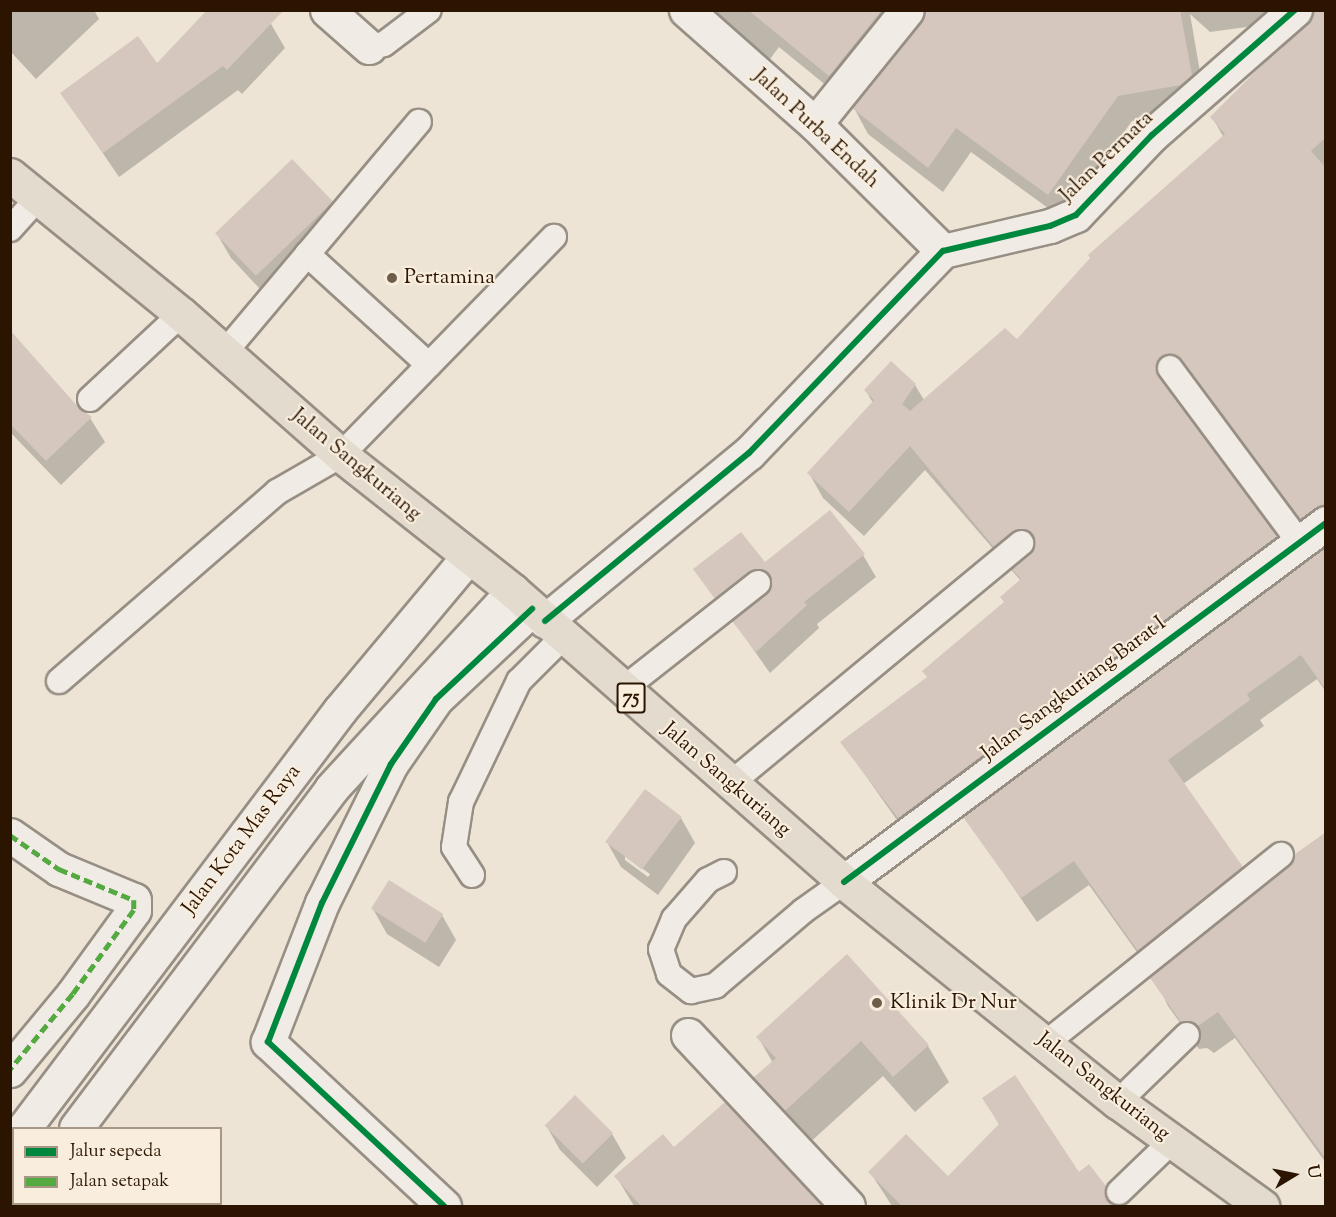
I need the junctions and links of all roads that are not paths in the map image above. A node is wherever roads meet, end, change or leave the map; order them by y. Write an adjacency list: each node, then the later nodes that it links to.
1 (327, 10): 6 (street)
2 (429, 10): 6 (lane)
3 (686, 10): 8 (street, Jalan Purba Endah)
4 (908, 10): 8 (street)
5 (1295, 10): 13 (street, Jalan Permata)
6 (369, 47)
7 (419, 122): 14 (lane)
8 (815, 124): 13 (street, Jalan Purba Endah)
9 (10, 175): 10 (main road, Jalan Sangkuriang / 75)
10 (38, 198): 11 (lane); 15 (main road, Jalan Sangkuriang / 75)
11 (10, 229)
12 (554, 237): 17 (lane)
13 (943, 251): 26 (street)
14 (307, 254): 16 (lane); 17 (lane)
15 (181, 314): 16 (main road, Jalan Sangkuriang / 75); 19 (lane)
16 (225, 352): 20 (main road, Jalan Sangkuriang / 75)
17 (429, 365): 20 (lane)
18 (1170, 368): 22 (lane)
19 (90, 399)
20 (341, 455): 24 (main road, Jalan Sangkuriang / 75); 27 (lane)
21 (1326, 523): 22 (street, Jalan Sangkuriang Barat I)
22 (1299, 542): 36 (street, Jalan Sangkuriang Barat I)
23 (1021, 543): 30 (lane)
24 (468, 557): 26 (main road, Jalan Sangkuriang / 75); 29 (street, Jalan Kota Mas Raya)
25 (758, 583): 28 (lane)
26 (538, 614): 28 (main road, Jalan Sangkuriang / 75); 31 (street, Jalan Kota Mas Raya); 35 (lane); 46 (street)
27 (59, 681)
28 (622, 690): 30 (main road, Jalan Sangkuriang / 75)
29 (301, 762): 31 (street); 42 (street, Jalan Kota Mas Raya)
30 (730, 784): 36 (main road, Jalan Sangkuriang / 75)
31 (331, 789): 43 (street, Jalan Kota Mas Raya)
32 (10, 835): 40 (street)
33 (1281, 855): 39 (lane)
34 (724, 872): 36 (lane)
35 (472, 875)
36 (844, 882): 39 (main road, Jalan Sangkuriang / 75)
37 (688, 1035): 47 (street)
38 (1187, 1035): 41 (lane)
39 (1046, 1043): 41 (main road, Jalan Sangkuriang / 75)
40 (10, 1070)
41 (1118, 1102): 44 (main road, Jalan Sangkuriang / 75)
42 (25, 1127)
43 (77, 1127)
44 (1172, 1141): 45 (lane); 48 (main road, Jalan Sangkuriang / 75)
45 (1119, 1192)
46 (444, 1206)
47 (848, 1206)
48 (1262, 1206)

